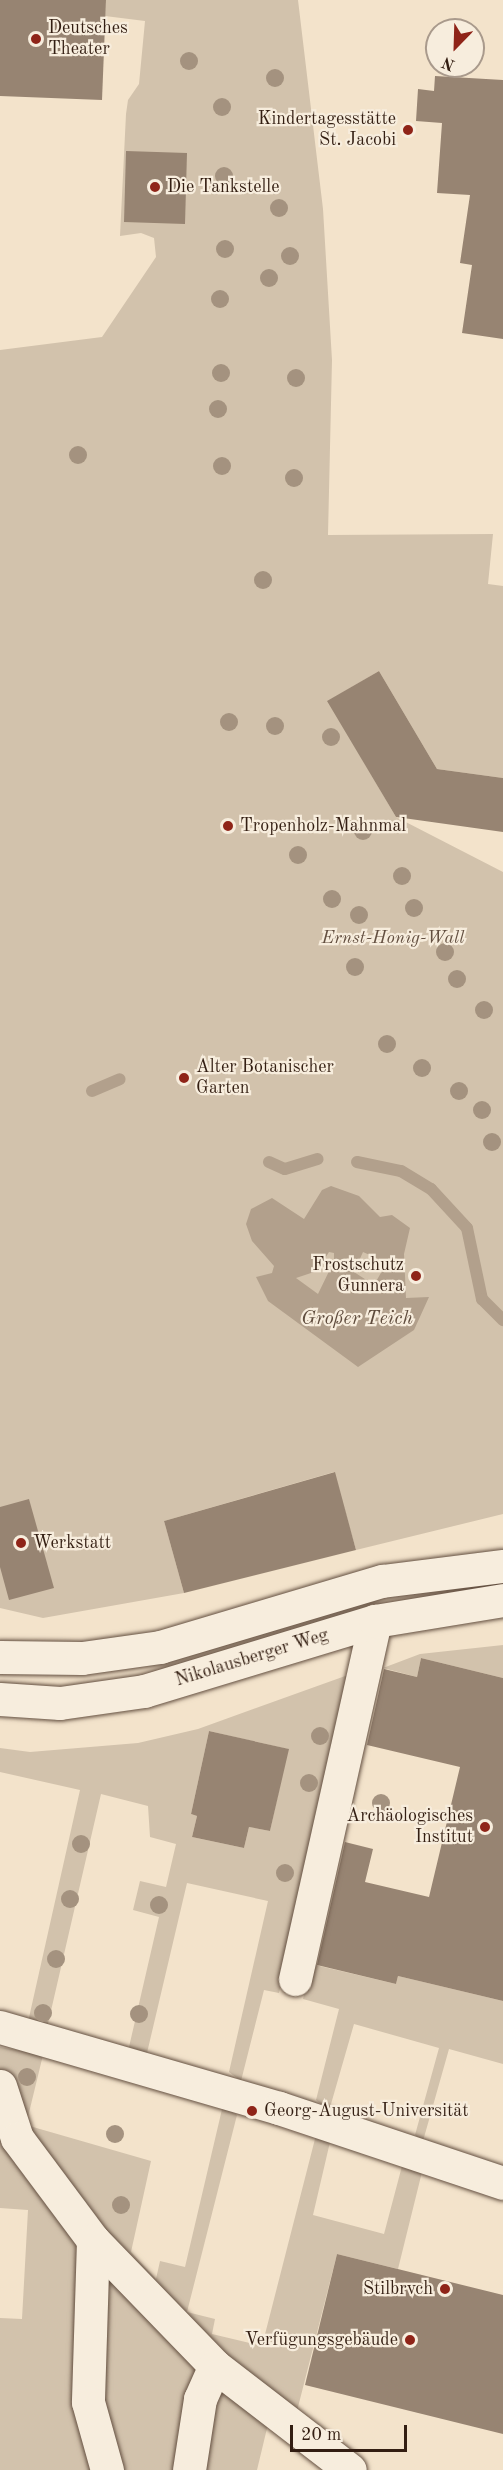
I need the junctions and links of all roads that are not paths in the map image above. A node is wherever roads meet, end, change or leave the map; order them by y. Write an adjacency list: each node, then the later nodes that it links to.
1 (503, 1566): 4 (street, Nikolausberger Weg)
2 (503, 1600): 3 (street, Nikolausberger Weg)
3 (375, 1621): 5 (street, Nikolausberger Weg); 6 (street)
4 (0, 1657)
5 (0, 1699)
6 (295, 1979)
7 (0, 2027): 9 (street)
8 (0, 2086): 10 (street)
9 (503, 2183)
10 (93, 2240): 11 (street); 12 (street)
11 (215, 2366): 13 (street); 14 (street)
12 (107, 2470)
13 (189, 2470)
14 (350, 2470)

